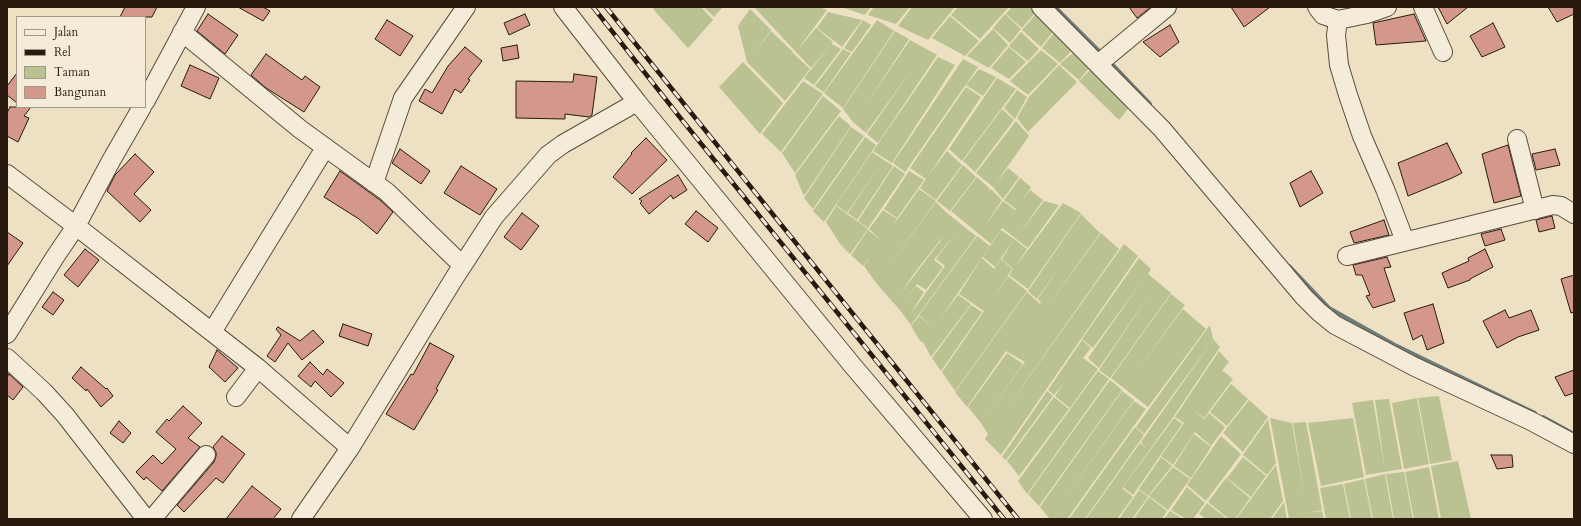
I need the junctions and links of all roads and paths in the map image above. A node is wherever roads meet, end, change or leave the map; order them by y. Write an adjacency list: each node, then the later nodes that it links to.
1 (196, 7): 10 (street)
2 (466, 7): 19 (street)
3 (563, 7): 14 (street)
4 (1041, 7): 12 (street)
5 (1167, 7): 12 (street)
6 (1317, 7): 9 (street)
7 (1387, 7): 9 (street)
8 (1423, 7): 11 (street)
9 (1338, 20): 23 (street)
10 (182, 32): 13 (street); 17 (street)
11 (1443, 52)
12 (1103, 60): 31 (street)
13 (146, 100)
14 (638, 102): 25 (street); 37 (street)
15 (141, 108): 22 (street)
16 (1517, 139): 20 (street)
17 (326, 148): 19 (street); 26 (street)
18 (7, 174): 22 (street)
19 (374, 183): 25 (street)
20 (1535, 210): 21 (street); 23 (street)
21 (1574, 214)
22 (76, 226): 26 (street); 27 (street)
23 (1405, 241): 24 (street)
24 (1347, 256)
25 (462, 265): 32 (street)
26 (212, 332): 29 (street)
27 (7, 334)
28 (7, 358): 34 (street)
29 (258, 368): 30 (street); 32 (street)
30 (236, 397)
31 (1574, 444)
32 (350, 448): 36 (street)
33 (206, 455): 35 (street)
34 (146, 519)
35 (152, 519)
36 (301, 519)
37 (983, 519)

